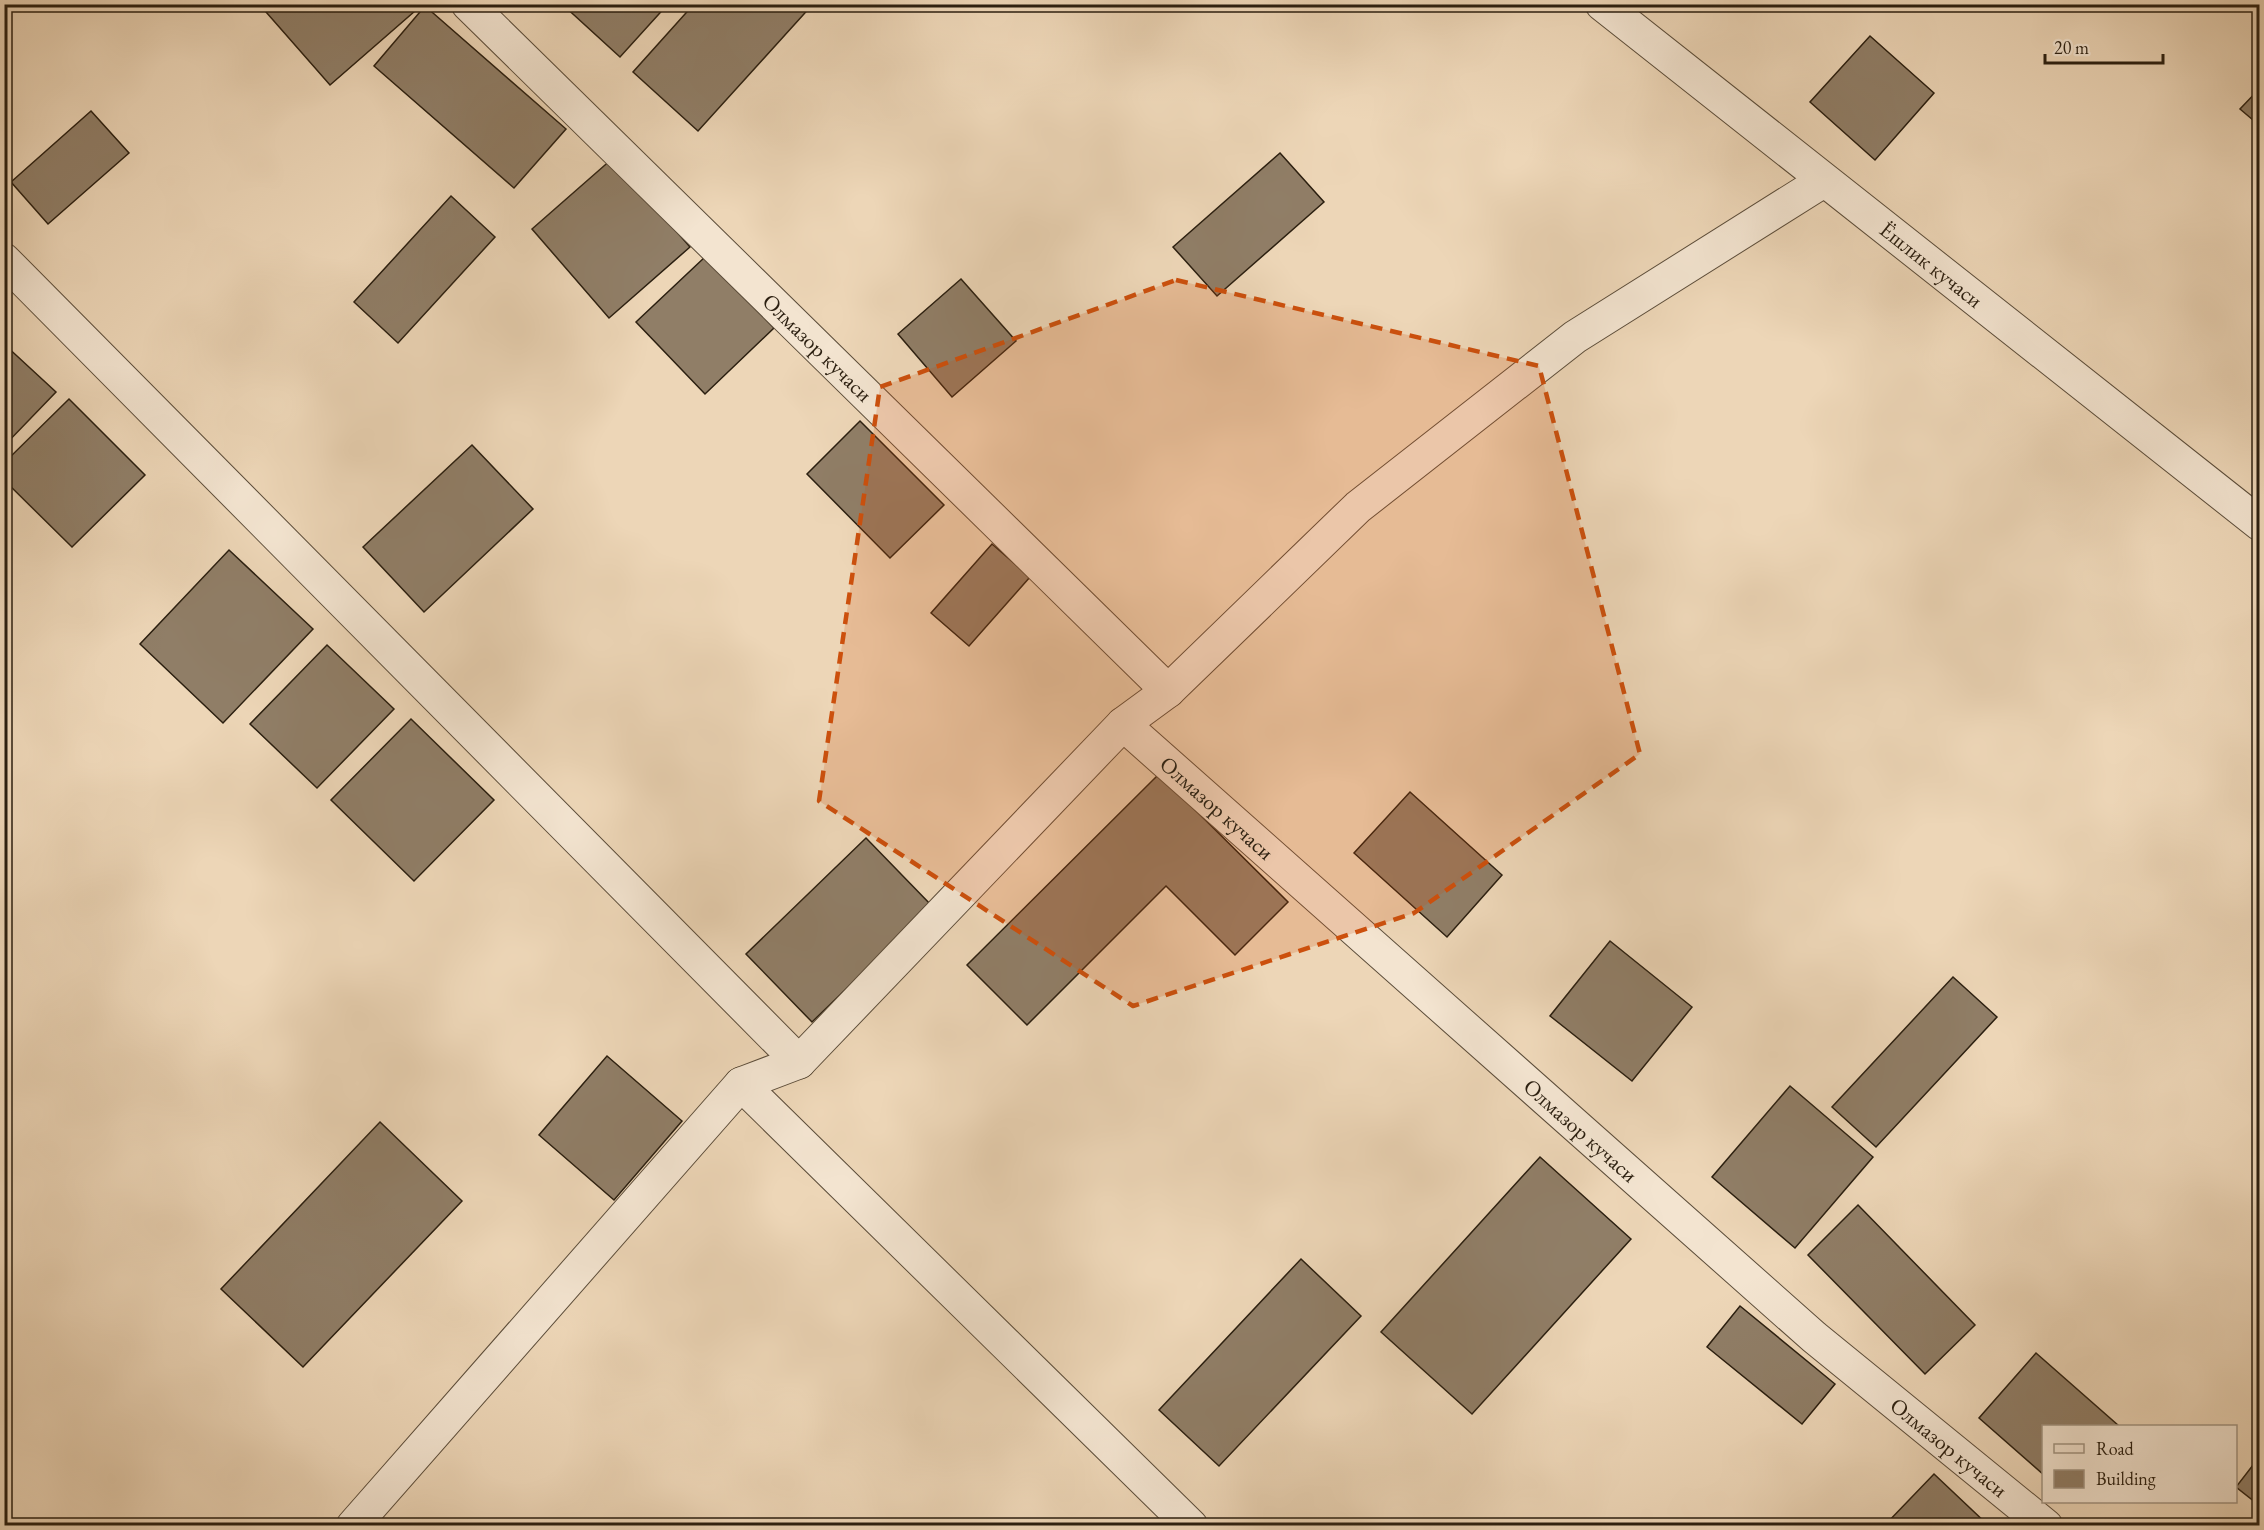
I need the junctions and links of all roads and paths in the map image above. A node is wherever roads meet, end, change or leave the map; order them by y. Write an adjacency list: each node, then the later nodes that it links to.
1 (468, 4): 6 (street, Олмазор кучаси)
2 (1602, 4): 3 (street, Ёшлик кучаси)
3 (1823, 181): 5 (street, Ёшлик кучаси); 6 (street)
4 (4, 260): 8 (street)
5 (2259, 524)
6 (1168, 691): 7 (street)
7 (1123, 724): 8 (street); 12 (street, Олмазор кучаси)
8 (799, 1062): 9 (street)
9 (741, 1084): 10 (street); 11 (street)
10 (353, 1526)
11 (1191, 1526)
12 (2046, 1526)

